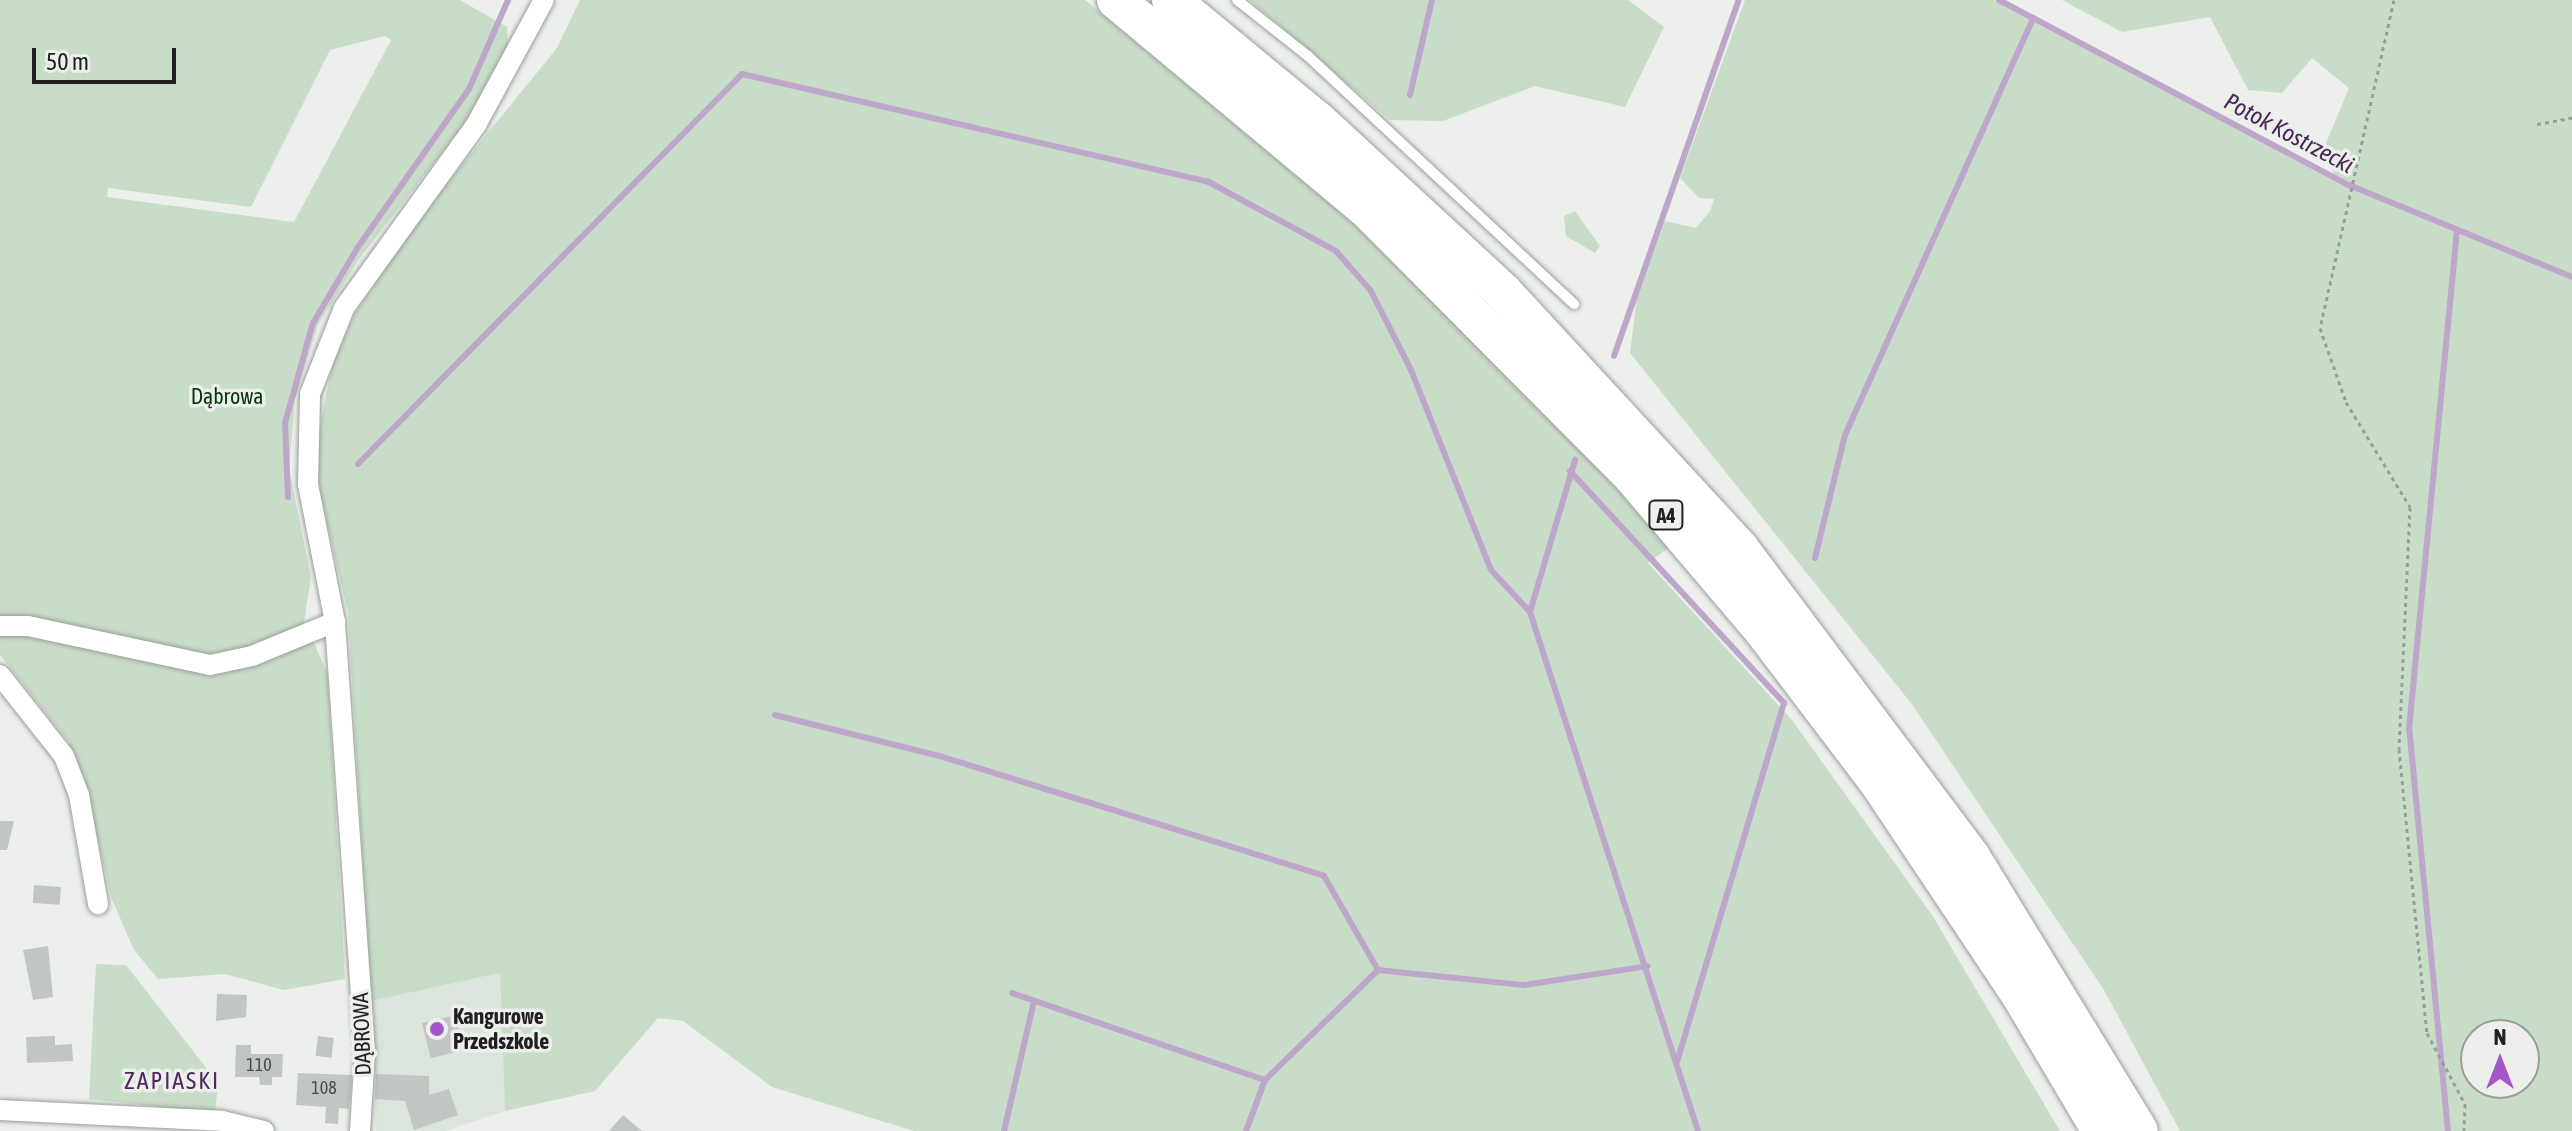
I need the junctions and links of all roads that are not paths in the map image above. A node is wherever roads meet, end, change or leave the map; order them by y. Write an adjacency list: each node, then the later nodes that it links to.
1 (544, 0): 6 (street, DĄBROWA)
2 (1116, 0): 13 (highway, A4)
3 (1171, 0): 14 (highway, A4)
4 (1237, 0): 5 (lane)
5 (1574, 304)
6 (335, 622): 7 (street); 12 (street, DĄBROWA)
7 (0, 626)
8 (0, 675): 9 (street)
9 (98, 904)
10 (0, 1110): 11 (street)
11 (264, 1131)
12 (360, 1131)
13 (2101, 1131)
14 (2139, 1131)

